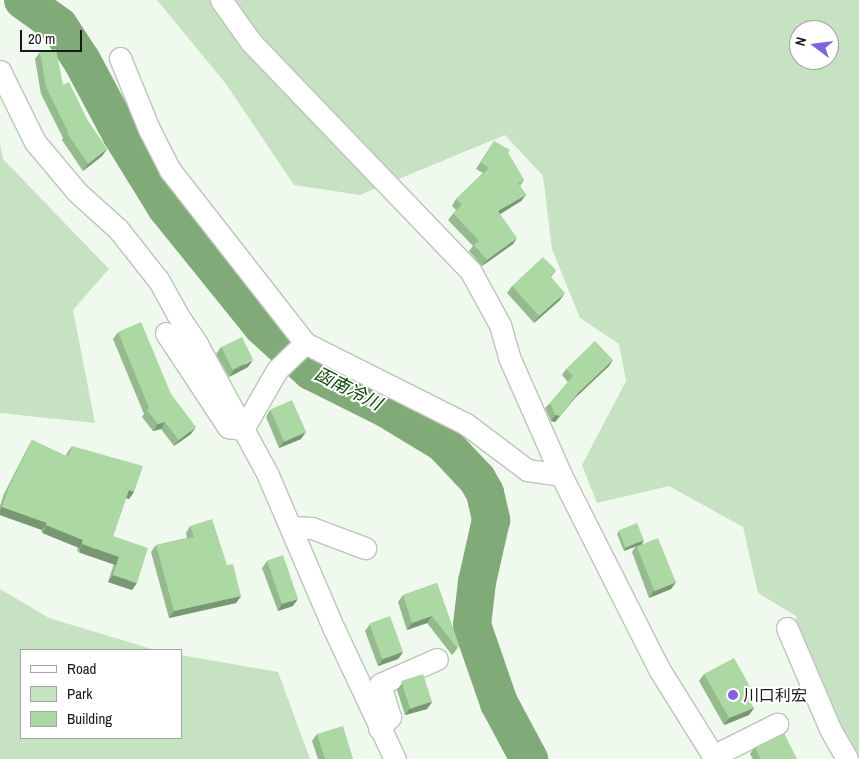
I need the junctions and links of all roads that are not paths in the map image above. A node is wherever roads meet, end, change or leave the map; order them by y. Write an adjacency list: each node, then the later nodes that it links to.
1 (221, 0): 7 (street)
2 (120, 58): 5 (street)
3 (0, 71): 6 (street)
4 (166, 333): 6 (street)
5 (304, 343): 6 (street); 7 (street)
6 (243, 429): 8 (street)
7 (561, 476): 14 (street)
8 (291, 528): 9 (street); 13 (street)
9 (365, 548)
10 (786, 628): 16 (street)
11 (438, 659): 13 (street)
12 (777, 724): 14 (street)
13 (380, 728): 15 (street)
14 (714, 758)
15 (395, 759)
16 (847, 759)

